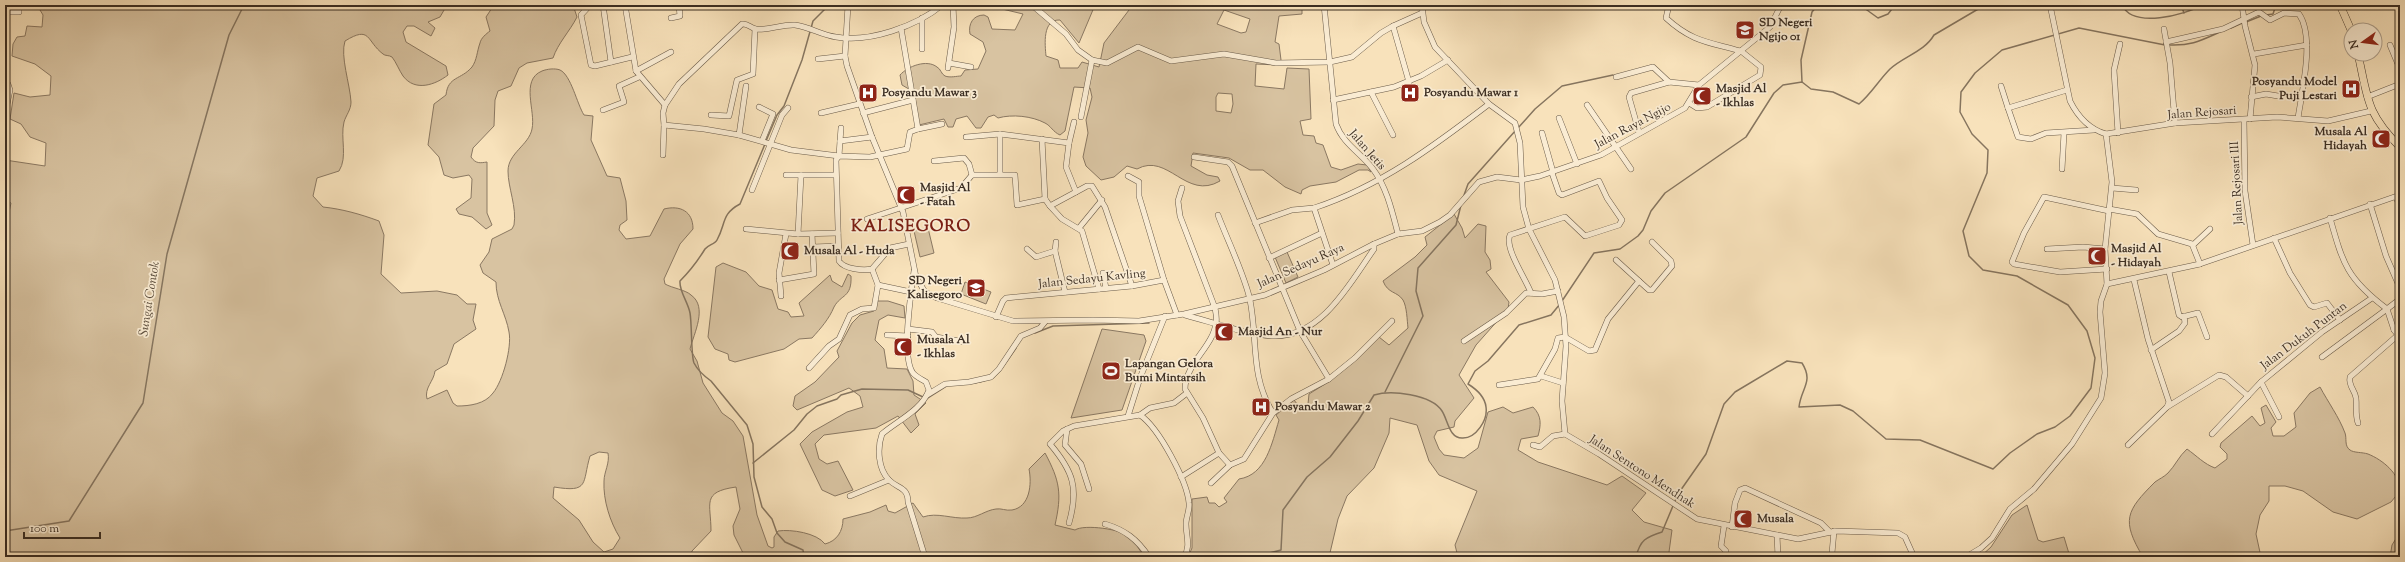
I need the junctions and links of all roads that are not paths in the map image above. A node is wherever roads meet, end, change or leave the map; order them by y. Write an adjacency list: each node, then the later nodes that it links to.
1 (19, 5): 17 (street)
2 (590, 5): 41 (street)
3 (603, 5): 41 (street)
4 (625, 5): 37 (street)
5 (679, 5): 19 (street)
6 (848, 5): 27 (street)
7 (942, 5): 20 (street)
8 (953, 5): 44 (street)
9 (1032, 5): 39 (street)
10 (1324, 5): 42 (street, Jalan Jetis)
11 (1422, 5): 18 (street)
12 (1669, 5): 33 (street)
13 (1781, 5): 33 (street, Jalan Raya Ngijo)
14 (2050, 5): 56 (street, Jalan Rejosari)
15 (2242, 5): 21 (street, Jalan Rejosari III)
16 (2340, 5): 22 (main road)
17 (5, 12)
18 (1422, 13): 23 (street); 40 (street)
19 (671, 18)
20 (922, 18): 24 (street); 32 (street)
21 (2244, 21): 29 (street); 30 (street); 35 (street, Jalan Rejosari III)
22 (2347, 22)
23 (1393, 26): 42 (street); 49 (street)
24 (901, 28): 27 (street); 61 (street)
25 (755, 29): 27 (street); 66 (street); 76 (street)
26 (2164, 29): 29 (street)
27 (846, 38): 36 (street)
28 (2120, 44): 91 (street)
29 (2167, 45): 82 (street)
30 (2307, 45): 35 (street); 79 (street)
31 (2390, 45): 45 (street)
32 (922, 49)
33 (1740, 51): 53 (street, Jalan Raya Ngijo); 63 (street)
34 (671, 52): 46 (street)
35 (2254, 54): 59 (street, Jalan Rejosari III)
36 (845, 56): 38 (street); 64 (street)
37 (632, 57): 41 (street); 46 (street)
38 (818, 59)
39 (1092, 60): 42 (street); 77 (street)
40 (1448, 60): 49 (street); 65 (street)
41 (611, 62)
42 (1330, 62): 62 (street, Jalan Jetis)
43 (2360, 62): 60 (main road)
44 (971, 67)
45 (2400, 69)
46 (636, 71): 47 (street)
47 (639, 77): 66 (street); 71 (street)
48 (1616, 77): 50 (street)
49 (1409, 82): 57 (street)
50 (1669, 82): 53 (street); 89 (street)
51 (5, 83): 75 (street)
52 (2400, 84): 60 (street)
53 (1699, 85): 63 (street, Jalan Raya Ngijo)
54 (746, 86): 94 (street)
55 (2001, 86): 70 (street)
56 (2067, 90): 70 (street); 87 (street, Jalan Rejosari)
57 (1371, 92): 62 (street); 95 (street)
58 (2278, 96): 59 (street)
59 (2251, 97): 80 (street, Jalan Rejosari III)
60 (2367, 97): 72 (main road)
61 (913, 100): 74 (street); 86 (street)
62 (1333, 100): 119 (street, Jalan Jetis)
63 (1689, 102): 89 (street, Jalan Raya Ngijo)
64 (860, 104): 73 (street); 74 (street)
65 (1489, 104): 119 (street); 120 (street)
66 (665, 105): 84 (street)
67 (1587, 105): 102 (street)
68 (759, 107): 101 (street)
69 (788, 108): 101 (street)
70 (2008, 108): 90 (street)
71 (603, 110)
72 (2371, 111): 79 (street, Jalan Rejosari); 103 (main road)
73 (822, 113)
74 (863, 113): 96 (street)
75 (5, 114)
76 (711, 115)
77 (1081, 117)
78 (1559, 118): 109 (street)
79 (2298, 118): 80 (street, Jalan Rejosari)
80 (2247, 119): 82 (street, Jalan Rejosari); 155 (street, Jalan Rejosari III)
81 (1074, 122): 100 (street)
82 (2175, 123): 91 (street, Jalan Rejosari)
83 (942, 124): 86 (street)
84 (664, 125): 94 (street); 104 (street)
85 (841, 128): 99 (street)
86 (918, 129): 105 (street)
87 (2094, 130): 90 (street); 93 (street, Jalan Rejosari)
88 (1542, 132): 112 (street)
89 (1640, 132): 102 (street, Jalan Raya Ngijo)
90 (2064, 133): 111 (street)
91 (2118, 133): 93 (street, Jalan Rejosari)
92 (1000, 134): 97 (street); 98 (street); 113 (street)
93 (2106, 134): 122 (street)
94 (738, 135): 101 (street)
95 (1393, 135)
96 (872, 137): 99 (street); 105 (street)
97 (966, 137)
98 (1042, 139): 100 (street); 127 (street)
99 (840, 141): 106 (street)
100 (1066, 142): 125 (street)
101 (766, 143): 106 (street); 123 (street)
102 (1616, 147): 109 (street, Jalan Raya Ngijo); 110 (street)
103 (2400, 147)
104 (663, 155)
105 (879, 155): 106 (street); 131 (street)
106 (839, 156): 116 (street)
107 (1194, 157): 138 (street)
108 (934, 161): 117 (street)
109 (1577, 164): 112 (street, Jalan Raya Ngijo)
110 (1631, 168)
111 (2062, 169)
112 (1552, 172): 120 (street, Jalan Raya Ngijo); 140 (street)
113 (1000, 174): 117 (street); 127 (street)
114 (786, 175): 115 (street)
115 (801, 175): 116 (street); 146 (street)
116 (835, 175): 143 (street)
117 (972, 175): 131 (street)
118 (1128, 176): 172 (street)
119 (1380, 180): 133 (street); 148 (street, Jalan Jetis)
120 (1521, 180): 140 (street); 148 (street, Jalan Sedayu Raya)
121 (1182, 188): 191 (street)
122 (2112, 188): 124 (street); 134 (street)
123 (752, 190)
124 (2136, 190)
125 (1076, 192): 128 (street); 130 (street)
126 (2398, 196): 129 (street); 132 (street)
127 (1045, 199): 130 (street)
128 (1102, 200): 139 (street); 178 (street)
129 (2370, 204): 137 (street); 181 (street)
130 (1050, 206): 139 (street)
131 (900, 207): 136 (street); 152 (street)
132 (2400, 207)
133 (1314, 208): 138 (street); 144 (street)
134 (2109, 210): 154 (street); 160 (street); 168 (street)
135 (1218, 215): 188 (street)
136 (867, 218)
137 (2330, 218): 149 (street); 189 (street)
138 (1255, 223): 162 (street)
139 (1079, 228): 182 (street)
140 (1529, 228): 184 (street); 186 (street)
141 (746, 229): 145 (street)
142 (2210, 229): 154 (street)
143 (838, 233): 147 (street); 156 (street)
144 (1322, 233): 162 (street); 165 (street)
145 (786, 234): 146 (street); 171 (street)
146 (798, 234): 147 (street)
147 (812, 234): 157 (street)
148 (1398, 234): 153 (street, Jalan Sedayu Raya)
149 (2274, 238): 155 (street); 198 (street)
150 (1056, 242): 161 (street)
151 (1652, 242): 174 (street)
152 (909, 244): 166 (street); 167 (street)
153 (1374, 244): 165 (street, Jalan Sedayu Raya); 205 (street)
154 (2193, 245): 164 (street)
155 (2253, 245): 164 (street)
156 (838, 246): 157 (street); 167 (street)
157 (813, 247): 171 (street)
158 (1027, 249): 161 (street)
159 (2047, 249): 160 (street)
160 (2105, 249): 168 (street)
161 (1055, 251): 185 (street)
162 (1269, 258): 180 (street)
163 (1616, 260): 174 (street)
164 (2200, 264): 169 (street)
165 (1333, 265): 180 (street, Jalan Sedayu Raya)
166 (914, 268): 177 (street); 183 (street)
167 (872, 269): 176 (street)
168 (2107, 269): 175 (street)
169 (2169, 272): 173 (street); 196 (street)
170 (1103, 274): 179 (street)
171 (779, 280): 187 (street)
172 (1164, 280): 178 (street, Jalan Sedayu Kavling); 194 (street, Jalan Sedayu Kavling)
173 (2134, 280): 175 (street); 214 (street)
174 (1639, 281): 209 (street)
175 (2108, 284): 256 (street)
176 (878, 285): 183 (street); 216 (street)
177 (920, 285): 183 (street); 197 (street, Jalan Sedayu Raya)
178 (1132, 286): 179 (street, Jalan Sedayu Kavling)
179 (1106, 288): 182 (street, Jalan Sedayu Kavling)
180 (1282, 288): 188 (street, Jalan Sedayu Raya); 205 (street)
181 (2400, 288)
182 (1099, 289): 185 (street, Jalan Sedayu Kavling)
183 (911, 290): 203 (street)
184 (1558, 291): 186 (street); 209 (street)
185 (1065, 292): 197 (street, Jalan Sedayu Kavling)
186 (1531, 293): 212 (street)
187 (782, 296)
188 (1250, 298): 191 (street, Jalan Sedayu Raya); 206 (street)
189 (2372, 298): 192 (street); 198 (street, Jalan Dukuh Puntan)
190 (2400, 299): 192 (street)
191 (1215, 308): 193 (street, Jalan Sedayu Raya); 201 (street)
192 (2387, 309): 204 (street); 215 (street)
193 (1184, 314): 194 (street, Jalan Sedayu Raya); 201 (street)
194 (1177, 315): 195 (street, Jalan Sedayu Raya)
195 (1165, 316): 200 (street, Jalan Sedayu Raya); 228 (street)
196 (2184, 316): 210 (street); 214 (street)
197 (996, 317): 200 (street, Jalan Sedayu Raya)
198 (2340, 320): 219 (street, Jalan Dukuh Puntan)
199 (1392, 321): 218 (street)
200 (1046, 322): 224 (street)
201 (1217, 323): 206 (street); 222 (street)
202 (2400, 326): 204 (street)
203 (908, 329): 208 (street); 213 (street)
204 (2394, 330): 211 (street)
205 (1300, 331): 206 (street); 218 (street)
206 (1255, 332): 226 (street)
207 (887, 335): 208 (street)
208 (908, 336): 224 (street)
209 (1565, 337): 217 (street); 220 (street)
210 (2207, 337)
211 (2399, 337): 230 (street)
212 (1464, 341)
213 (965, 342)
214 (2151, 350): 225 (street)
215 (2322, 357)
216 (809, 368)
217 (1541, 376): 220 (street); 221 (street)
218 (1329, 379): 226 (street)
219 (2261, 382): 223 (street); 229 (street, Jalan Dukuh Puntan)
220 (1563, 383): 232 (street)
221 (1499, 385)
222 (1187, 394): 227 (street); 236 (street)
223 (2248, 396): 225 (street); 233 (street)
224 (925, 397): 239 (street)
225 (2167, 407): 235 (street)
226 (1273, 413): 237 (street)
227 (1140, 415): 228 (street); 238 (street)
228 (1128, 416): 231 (street)
229 (2279, 417)
230 (2358, 423)
231 (1067, 429): 241 (street); 243 (street)
232 (1565, 434): 234 (street); 245 (street, Jalan Sentono Mendhak)
233 (2212, 434)
234 (1533, 444)
235 (2128, 445)
236 (1219, 453): 237 (street); 238 (street)
237 (1230, 465): 240 (street)
238 (1181, 477): 251 (street)
239 (889, 480): 242 (street); 249 (street)
240 (1211, 482)
241 (1089, 489)
242 (850, 496)
243 (1069, 523)
244 (1104, 524): 250 (street)
245 (1724, 526): 246 (street, Jalan Sentono Mendhak); 252 (street)
246 (1732, 527): 247 (street); 248 (street, Jalan Sentono Mendhak)
247 (1832, 532): 248 (street, Jalan Sentono Mendhak); 254 (street); 255 (street, Jalan Sentono Mendhak)
248 (1777, 535): 253 (street)
249 (925, 557)
250 (1149, 557)
251 (1184, 557)
252 (1724, 557)
253 (1778, 557)
254 (1836, 557)
255 (1914, 557)
256 (1966, 557)

